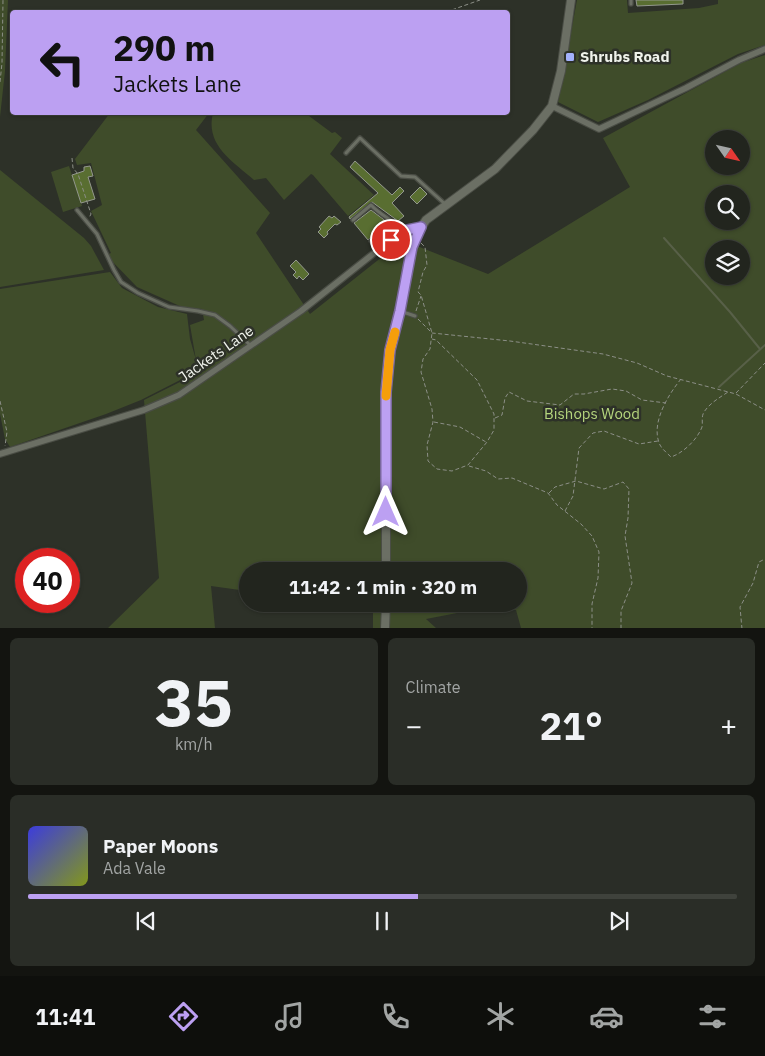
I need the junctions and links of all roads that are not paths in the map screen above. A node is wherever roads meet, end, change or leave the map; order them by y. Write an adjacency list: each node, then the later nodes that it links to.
1 (571, 0): 3 (street)
2 (765, 49): 3 (street)
3 (552, 106): 5 (street)
4 (346, 154): 5 (lane)
5 (447, 206): 9 (street)
6 (77, 210): 14 (lane)
7 (352, 220): 8 (lane)
8 (392, 222): 10 (lane); 11 (lane)
9 (421, 227): 10 (street, Jackets Lane); 12 (street)
10 (402, 231): 14 (street, Jackets Lane)
11 (371, 241)
12 (400, 311): 13 (lane); 16 (street)
13 (415, 316)
14 (251, 346): 15 (street, Jackets Lane)
15 (2, 454)
16 (386, 562)
17 (386, 612): 18 (street)
18 (385, 628)

